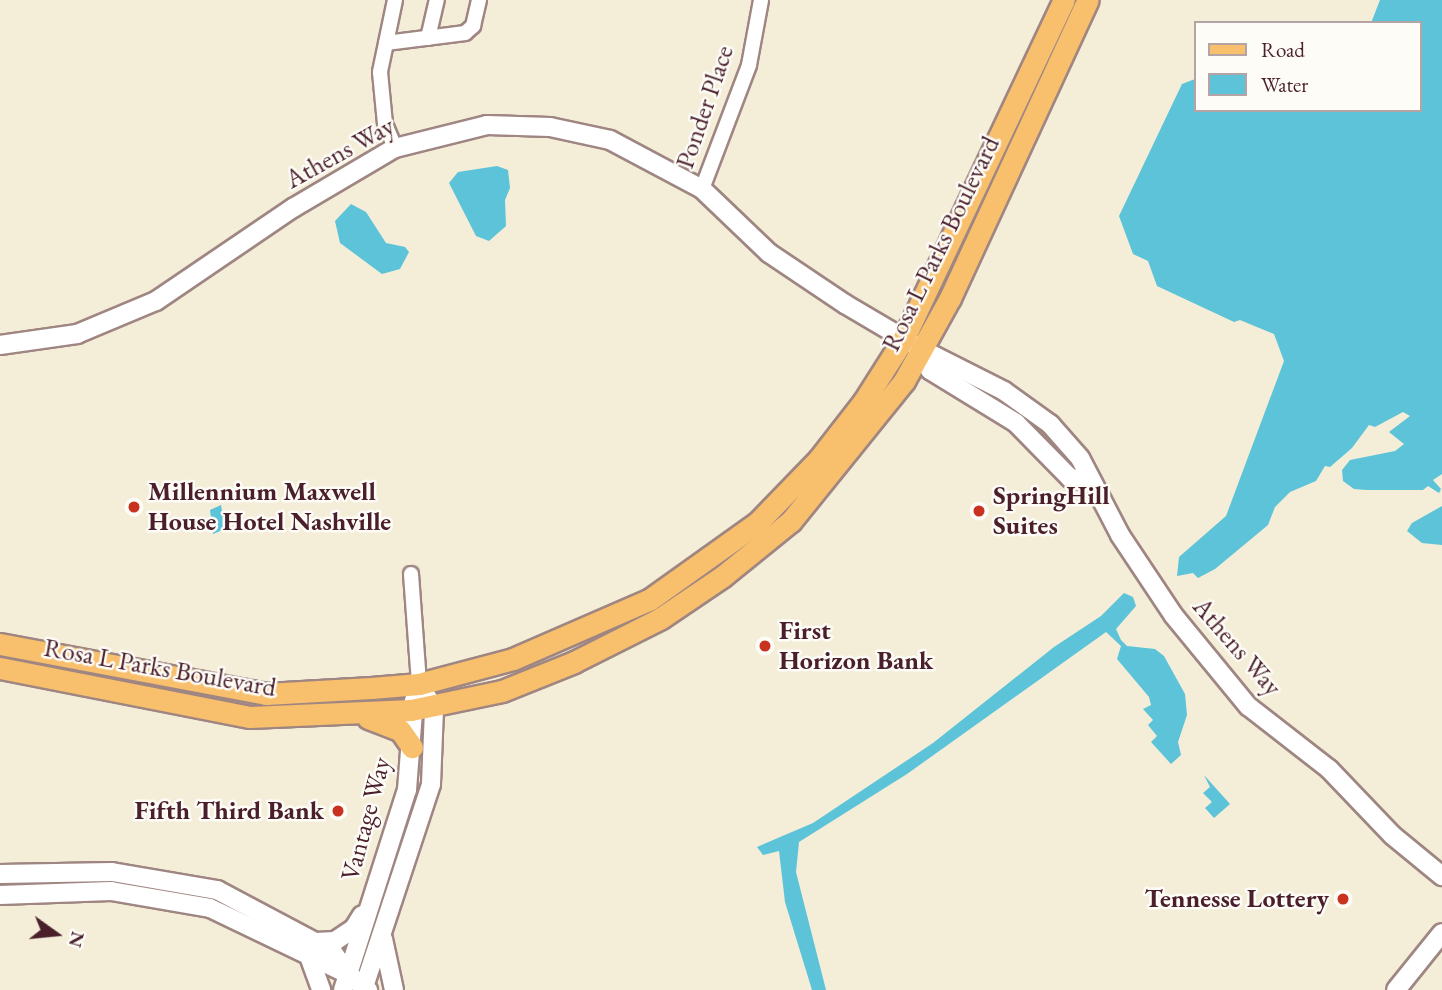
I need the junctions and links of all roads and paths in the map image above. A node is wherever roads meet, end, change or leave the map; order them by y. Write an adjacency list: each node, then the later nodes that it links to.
1 (395, 0): 8 (street)
2 (437, 0): 7 (street)
3 (479, 0): 7 (street)
4 (761, 0): 10 (street, Ponder Place)
5 (1064, 0): 11 (main road, Rosa L Parks Boulevard)
6 (1088, 0): 13 (main road, Rosa L Parks Boulevard)
7 (428, 38): 8 (street)
8 (386, 43): 9 (street)
9 (395, 148): 10 (street, Athens Way); 12 (street, Athens Way)
10 (702, 189): 11 (street, Athens Way)
11 (904, 338): 13 (street, Athens Way); 19 (main road, Rosa L Parks Boulevard)
12 (0, 345)
13 (923, 350): 20 (main road, Rosa L Parks Boulevard); 25 (street, Athens Way)
14 (411, 574): 19 (street)
15 (0, 644): 18 (main road, Rosa L Parks Boulevard)
16 (0, 668): 17 (main road, Rosa L Parks Boulevard)
17 (35, 676): 18 (main road); 22 (main road, Rosa L Parks Boulevard)
18 (165, 678): 19 (main road, Rosa L Parks Boulevard)
19 (419, 684): 20 (street); 21 (street, Vantage Way)
20 (434, 708): 21 (main road, Rosa L Parks Boulevard); 30 (street, Vantage Way)
21 (411, 710): 22 (main road, Rosa L Parks Boulevard); 23 (street, Vantage Way)
22 (348, 714): 23 (main road)
23 (412, 747): 28 (street, Vantage Way)
24 (0, 874): 26 (street)
25 (1442, 876)
26 (217, 890): 29 (street); 32 (street)
27 (0, 895): 29 (street)
28 (373, 897): 32 (street); 33 (street, Vantage Way)
29 (210, 908): 32 (street)
30 (382, 931): 34 (street, Vantage Way); 36 (street)
31 (1442, 933): 37 (street)
32 (313, 951): 33 (street); 35 (street)
33 (345, 982): 34 (street)
34 (365, 989)
35 (321, 990)
36 (394, 990)
37 (1396, 990)

